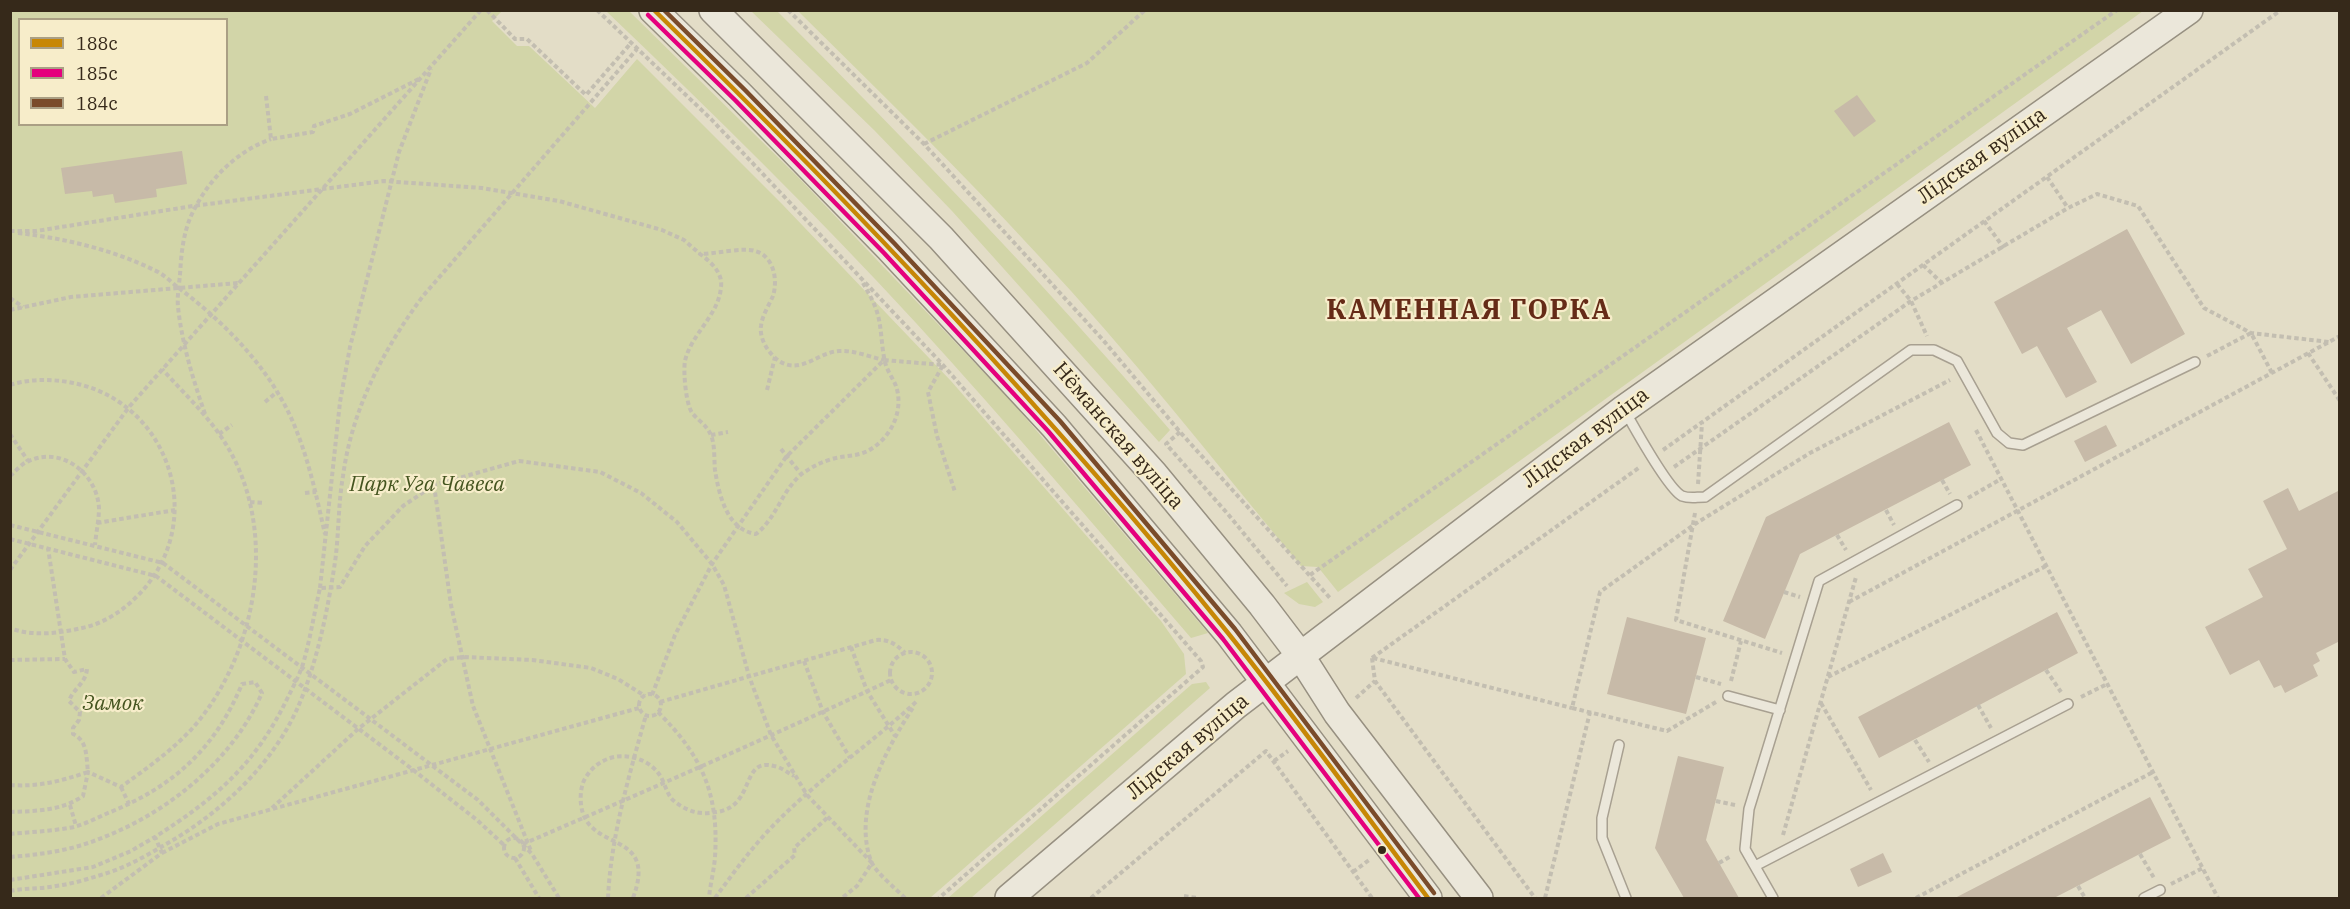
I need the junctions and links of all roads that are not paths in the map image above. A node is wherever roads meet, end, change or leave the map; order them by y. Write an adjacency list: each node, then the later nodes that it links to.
1 (653, 10): 8 (main road, Нёманская вуліца)
2 (713, 10): 7 (main road, Нёманская вуліца)
3 (2189, 10): 5 (main road, Лідская вуліца)
4 (2195, 362): 5 (lane)
5 (1624, 409): 7 (main road, Лідская вуліца)
6 (1957, 505): 11 (lane)
7 (1300, 656): 8 (main road, Лідская вуліца); 17 (main road, Нёманская вуліца)
8 (1265, 684): 15 (main road, Лідская вуліца); 16 (main road, Нёманская вуліца)
9 (1728, 696): 11 (lane)
10 (2068, 704): 13 (lane)
11 (1780, 710): 13 (lane)
12 (1619, 745): 18 (lane)
13 (1755, 866): 19 (lane)
14 (2160, 890): 20 (lane)
15 (1009, 898)
16 (1428, 898)
17 (1479, 898)
18 (1626, 898)
19 (1773, 898)
20 (2144, 898)

